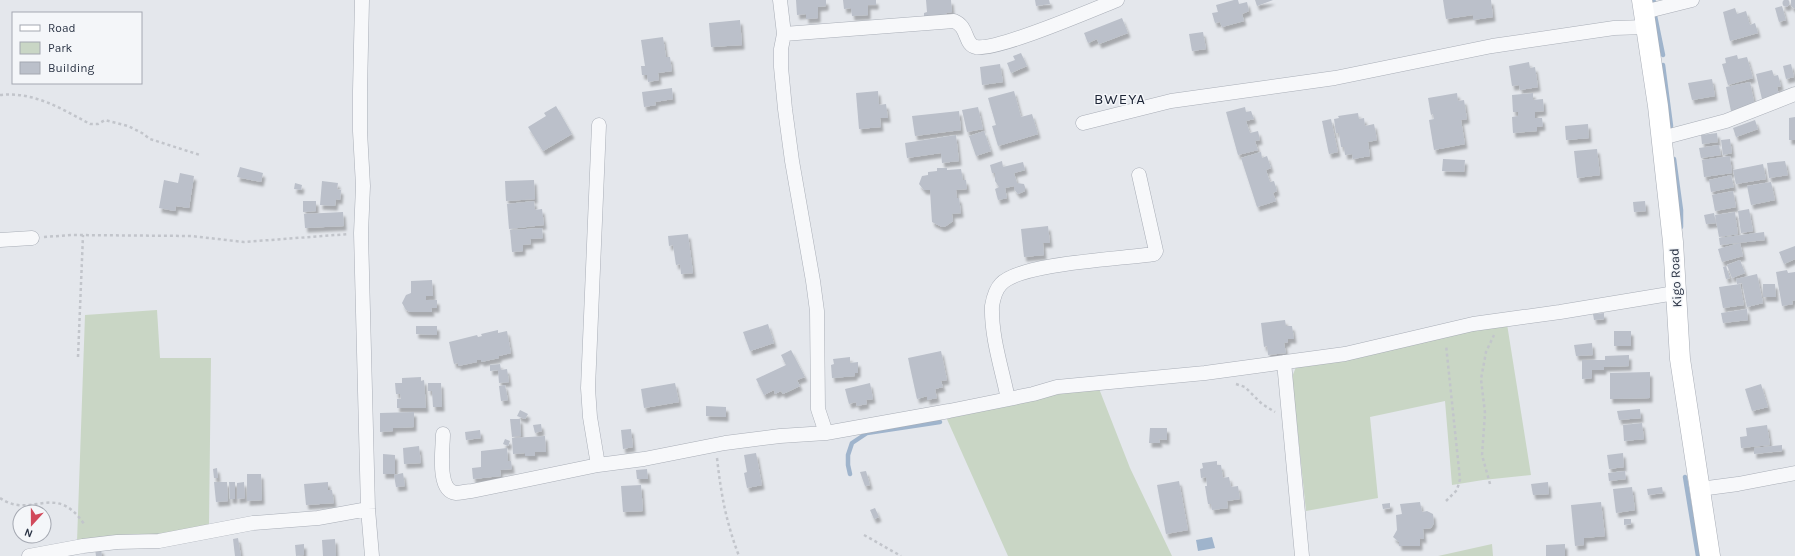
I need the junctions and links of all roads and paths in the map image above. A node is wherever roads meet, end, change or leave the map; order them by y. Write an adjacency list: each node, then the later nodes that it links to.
1 (362, 0): 14 (street)
2 (780, 0): 6 (street)
3 (1117, 0): 6 (street)
4 (1692, 0): 5 (street)
5 (1644, 13): 9 (street); 11 (street, Kigo Road)
6 (784, 34): 26 (street)
7 (1795, 94): 11 (street)
8 (0, 95): 12 (path)
9 (1083, 123)
10 (599, 125): 29 (street)
11 (1662, 138): 18 (street, Kigo Road)
12 (200, 155)
13 (1139, 175): 24 (street)
14 (361, 233): 15 (path); 35 (street)
15 (83, 235): 16 (path); 21 (path)
16 (32, 238): 17 (street)
17 (0, 240)
18 (1675, 293): 19 (street); 32 (street, Kigo Road)
19 (1502, 320): 20 (street); 31 (path)
20 (1445, 330): 22 (street); 34 (path)
21 (78, 357)
22 (1284, 362): 24 (street); 25 (street)
23 (1232, 383): 25 (path)
24 (1008, 399): 26 (street)
25 (1290, 420): 42 (street)
26 (826, 433): 28 (street)
27 (443, 434): 29 (street)
28 (716, 445): 29 (street); 40 (path)
29 (598, 465)
30 (1795, 473): 32 (street)
31 (1490, 484)
32 (1700, 489): 43 (street, Kigo Road)
33 (0, 498): 36 (path)
34 (1446, 501)
35 (368, 509): 38 (street); 39 (street)
36 (84, 524)
37 (864, 535): 41 (path)
38 (29, 556)
39 (372, 556)
40 (740, 556)
41 (901, 556)
42 (1302, 556)
43 (1710, 556)

